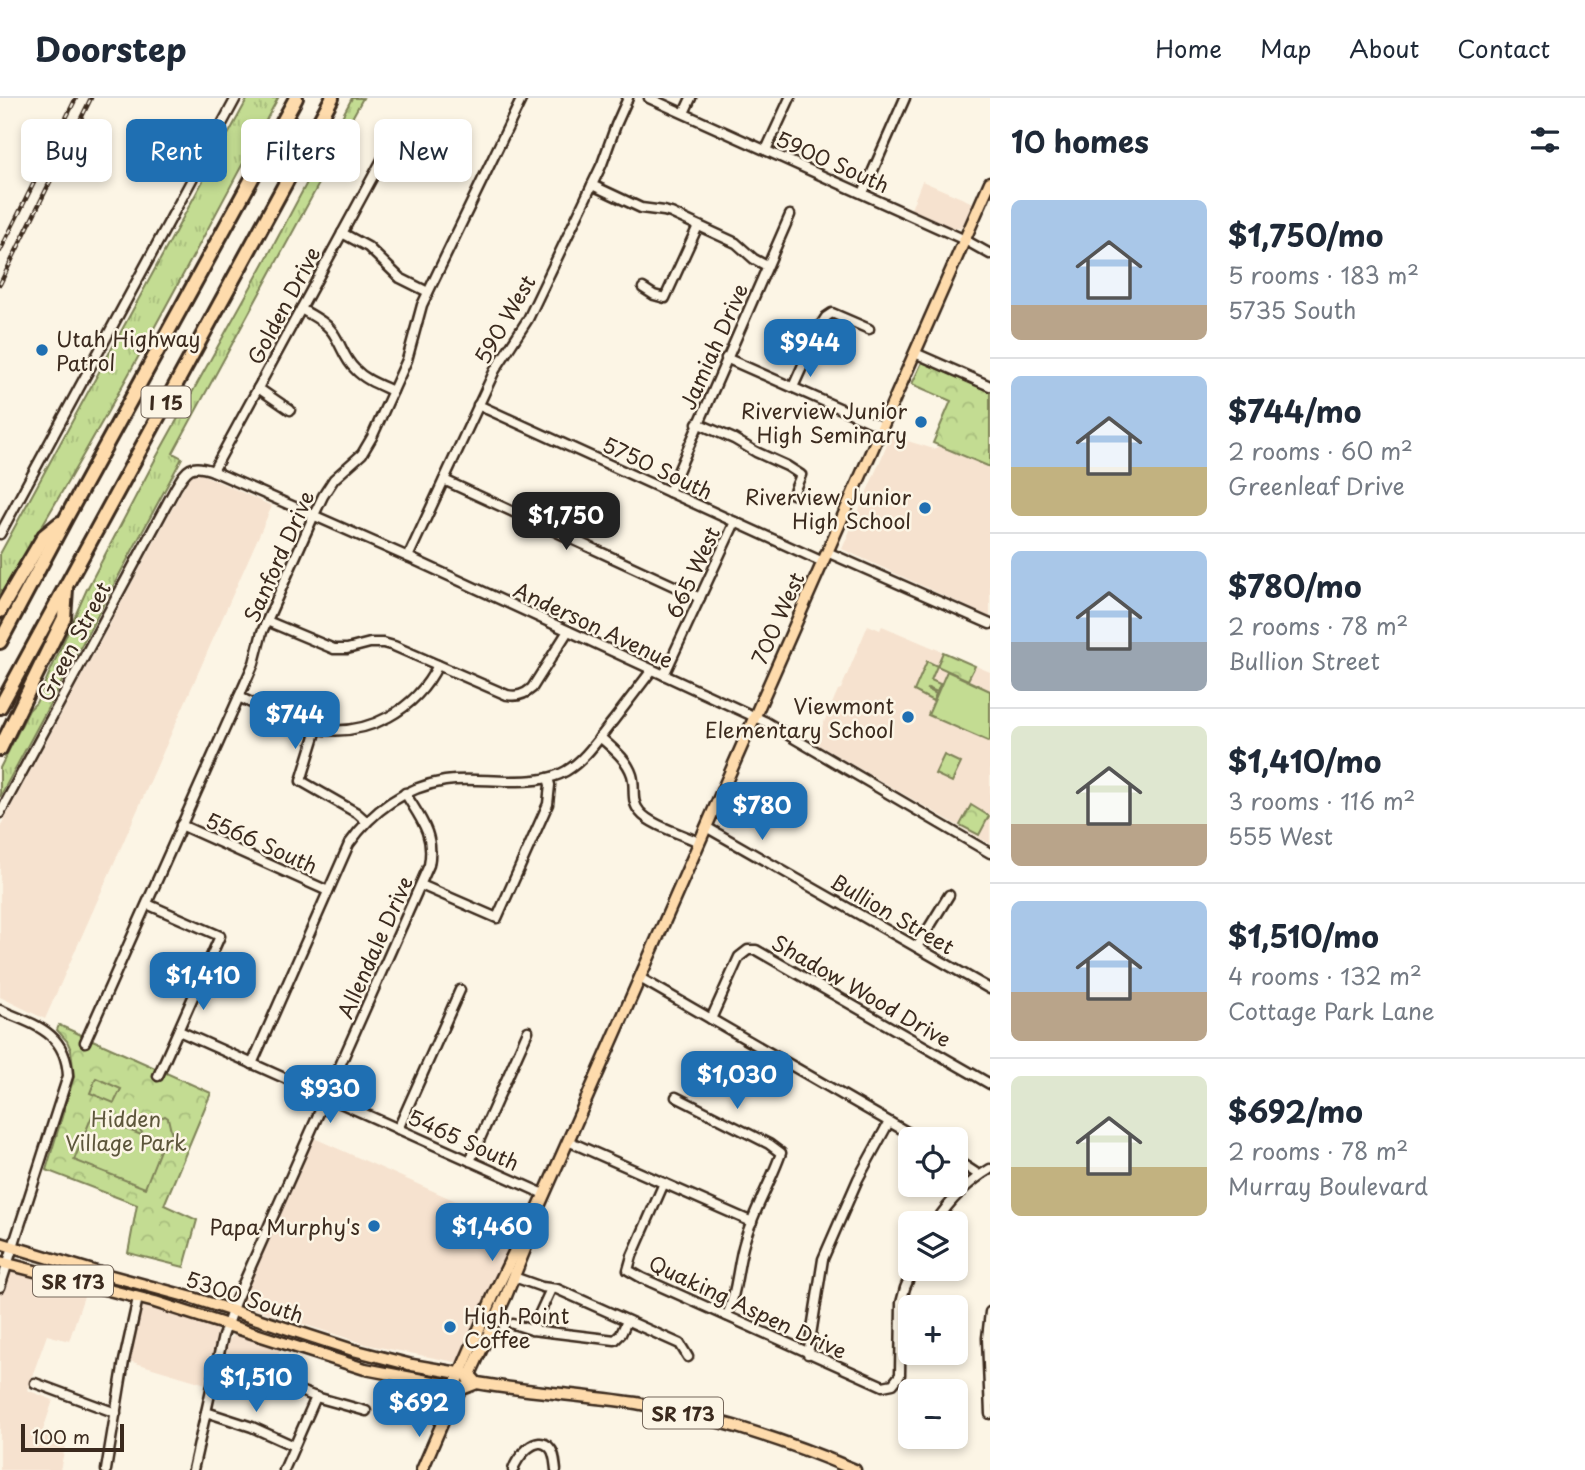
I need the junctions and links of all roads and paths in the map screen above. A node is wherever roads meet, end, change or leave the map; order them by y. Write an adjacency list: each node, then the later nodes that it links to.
1 (236, 98): 43 (street)
2 (296, 98): 41 (highway, I 15)
3 (332, 98): 46 (highway, I 15)
4 (522, 98): 23 (street, Sanford Drive)
5 (628, 98): 14 (street, 590 West)
6 (649, 98): 10 (street, 5900 South)
7 (691, 98): 10 (street)
8 (790, 98): 11 (street)
9 (905, 98): 15 (street)
10 (684, 113): 11 (street, 5900 South)
11 (766, 150): 15 (street, 5900 South)
12 (374, 174): 18 (street, Golden Drive)
13 (990, 182): 19 (main road, 700 West)
14 (592, 185): 17 (street); 32 (street, 590 West)
15 (863, 193): 19 (street, 5900 South)
16 (790, 215): 21 (street, Jamiah Drive)
17 (698, 226): 21 (street); 22 (street)
18 (342, 233): 23 (street); 24 (street, Golden Drive)
19 (965, 240): 20 (street, 5900 South); 26 (main road, 700 West)
20 (990, 254)
21 (767, 266): 27 (street, Jamiah Drive)
22 (643, 288)
23 (428, 292): 31 (street, Sanford Drive)
24 (301, 309): 30 (street, Golden Drive); 31 (street)
25 (869, 329): 29 (street)
26 (915, 353): 28 (street); 35 (main road, 700 West)
27 (726, 358): 29 (street); 34 (street, Jamiah Drive)
28 (990, 386)
29 (793, 387): 35 (street)
30 (258, 388): 33 (street); 36 (street, Golden Drive)
31 (393, 391): 40 (street, Sanford Drive)
32 (478, 405): 37 (street, 590 West); 38 (street, 5750 South)
33 (290, 410)
34 (697, 423): 38 (street, Jamiah Drive); 39 (street)
35 (883, 427): 44 (main road, 700 West)
36 (213, 471): 40 (street, Anderson Avenue); 64 (street, Green Street)
37 (444, 480): 45 (street, 590 West); 47 (street)
38 (669, 492): 42 (street, 5750 South)
39 (793, 494)
40 (314, 515): 45 (street, Anderson Avenue); 49 (street, Sanford Drive)
41 (66, 518): 48 (highway); 52 (highway, I 15)
42 (735, 522): 44 (street, 5750 South); 47 (street, 665 West)
43 (0, 534)
44 (825, 557): 50 (street, 5750 South); 58 (main road, 700 West)
45 (408, 558): 51 (street, Anderson Avenue)
46 (66, 586): 57 (highway, I 15); 61 (highway)
47 (699, 598): 55 (street, 665 West)
48 (0, 611)
49 (267, 621): 53 (street); 56 (street, Sanford Drive)
50 (990, 624)
51 (568, 631): 53 (street); 54 (street, Anderson Avenue)
52 (0, 642)
53 (438, 665): 59 (street)
54 (652, 670): 55 (street, Anderson Avenue); 60 (street)
55 (664, 676): 58 (street, Anderson Avenue)
56 (239, 697): 59 (street); 66 (street, Sanford Drive)
57 (0, 707)
58 (755, 717): 67 (main road, 700 West); 69 (street, Anderson Avenue)
59 (317, 729): 65 (street)
60 (600, 737): 62 (street); 68 (street)
61 (0, 749)
62 (548, 778): 63 (street); 70 (street)
63 (405, 793): 65 (street); 70 (street, Allendale Drive)
64 (0, 813)
65 (366, 821): 71 (street)
66 (181, 825): 71 (street, 5566 South); 73 (street, Sanford Drive)
67 (706, 827): 68 (main road, 700 West); 74 (street, Bullion Street)
68 (699, 842): 75 (main road, 700 West)
69 (990, 853)
70 (421, 885): 86 (street, Allendale Drive)
71 (328, 891): 83 (street)
72 (949, 895): 74 (street)
73 (147, 904): 80 (street); 82 (street, Sanford Drive)
74 (917, 947): 76 (street, Bullion Street)
75 (640, 978): 79 (street); 91 (main road, 700 West)
76 (990, 989)
77 (460, 990): 90 (street)
78 (0, 1010): 102 (street)
79 (711, 1019): 85 (street, Shadow Wood Drive); 88 (street)
80 (178, 1031): 83 (street, 5465 South); 84 (street)
81 (528, 1031): 92 (street)
82 (85, 1042)
83 (251, 1064): 86 (street, 5465 South)
84 (158, 1076)
85 (990, 1084)
86 (326, 1097): 90 (street, 5465 South); 109 (street, Allendale Drive)
87 (676, 1097): 100 (street)
88 (890, 1122): 89 (street); 116 (street)
89 (899, 1127)
90 (398, 1129): 92 (street, 5465 South)
91 (568, 1141): 96 (street); 97 (main road, 700 West)
92 (470, 1161): 97 (street, 5465 South)
93 (968, 1168): 95 (street)
94 (990, 1169): 95 (street)
95 (979, 1175): 98 (street)
96 (664, 1183): 100 (street); 111 (street, Quaking Aspen Drive)
97 (544, 1194): 99 (main road, 700 West)
98 (944, 1211)
99 (532, 1222): 104 (main road, 700 West); 118 (main road, 700 West)
100 (752, 1222): 111 (street)
101 (0, 1243): 102 (main road, 5300 South / SR 173)
102 (13, 1247): 103 (street); 109 (main road, 5300 South / SR 173)
103 (4, 1263): 106 (street); 108 (main road, 5300 South / SR 173)
104 (514, 1277): 107 (street); 118 (main road, 700 West)
105 (908, 1281): 116 (street, Quaking Aspen Drive)
106 (0, 1287)
107 (551, 1289): 112 (street); 115 (street)
108 (138, 1298): 113 (main road, 5300 South / SR 173); 125 (street)
109 (231, 1311): 113 (street, Allendale Drive); 118 (main road, 5300 South / SR 173)
110 (990, 1312): 126 (street)
111 (727, 1316): 116 (street, Quaking Aspen Drive)
112 (627, 1321): 115 (street); 117 (street)
113 (227, 1324): 121 (main road, 5300 South / SR 173); 124 (street, Allendale Drive)
114 (513, 1324): 115 (street)
115 (532, 1330)
116 (808, 1354)
117 (688, 1357)
118 (469, 1377): 121 (main road); 121 (main road, 5300 South / SR 173); 134 (main road, 5300 South / SR 173)
119 (276, 1382): 122 (street)
120 (36, 1383): 125 (street)
121 (457, 1390): 131 (main road)
122 (316, 1397): 123 (street); 127 (street)
123 (366, 1410)
124 (206, 1412): 127 (street); 129 (street, Allendale Drive)
125 (116, 1413): 128 (street)
126 (990, 1414)
127 (294, 1446): 130 (street)
128 (106, 1470)
129 (193, 1470)
130 (284, 1470)
131 (422, 1470)
132 (513, 1470): 133 (street)
133 (556, 1470)
134 (855, 1470)

